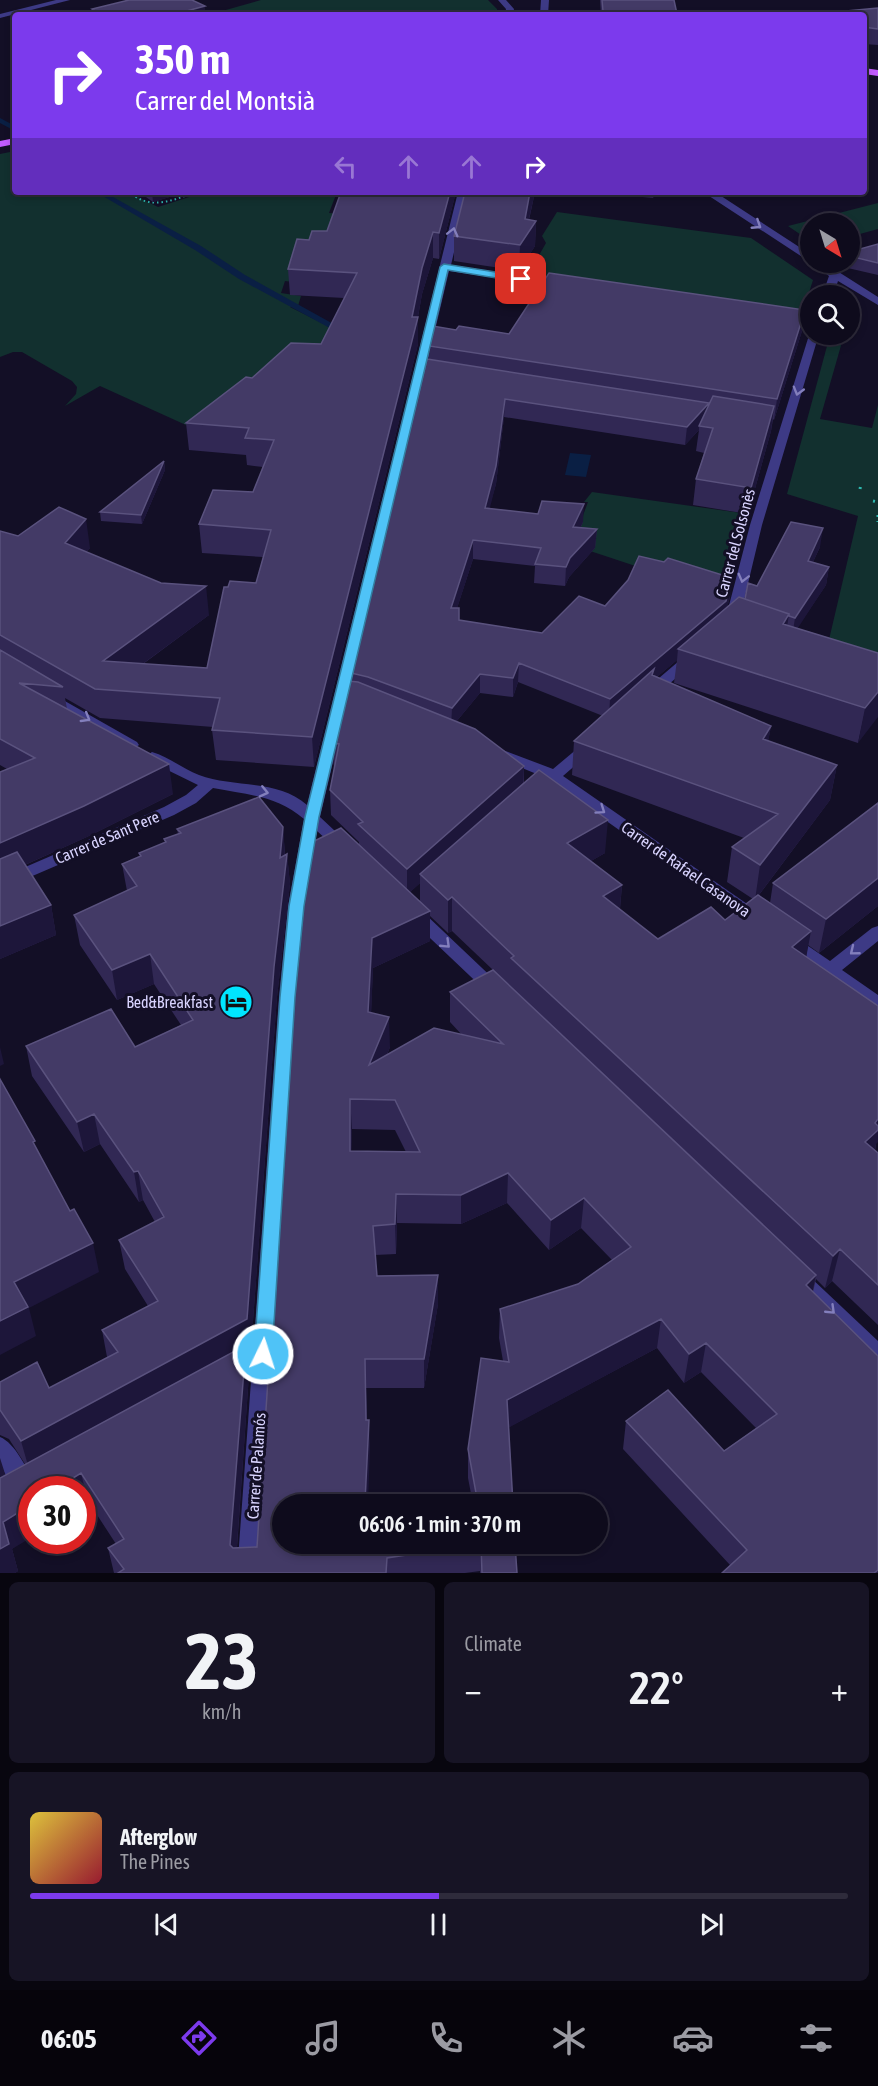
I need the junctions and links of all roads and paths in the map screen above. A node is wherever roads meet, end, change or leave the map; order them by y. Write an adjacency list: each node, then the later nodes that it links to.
1 (66, 0): 3 (street)
2 (502, 0): 4 (street)
3 (16, 12)
4 (510, 12)
5 (136, 195): 6 (path)
6 (186, 195)
7 (462, 195): 10 (street, Carrer de Palamós, one-way to 7)
8 (713, 195): 9 (street, one-way to 9)
9 (800, 252)
10 (444, 267): 14 (street); 30 (street, Carrer de Palamós)
11 (827, 273): 12 (street)
12 (833, 278): 13 (street); 15 (street)
13 (831, 285)
14 (569, 286)
15 (877, 297)
16 (778, 319): 17 (street)
17 (800, 323)
18 (810, 345): 21 (street, Carrer del Solsonès, one-way to 21)
19 (878, 515): 20 (path)
20 (878, 522)
21 (732, 627)
22 (705, 646): 24 (street)
23 (39, 690): 28 (street, one-way to 28)
24 (642, 700)
25 (598, 738): 27 (street)
26 (480, 746): 27 (street, Carrer de Rafael Casanova)
27 (553, 777): 29 (street); 35 (street, Carrer de Rafael Casanova, one-way to 35)
28 (210, 783): 30 (street, one-way to 30); 32 (street, Carrer de Sant Pere)
29 (527, 800)
30 (312, 817): 31 (street); 39 (street, Carrer de Palamós)
31 (355, 858)
32 (0, 884)
33 (411, 903): 36 (street, one-way to 36)
34 (878, 932): 35 (street, one-way to 35)
35 (830, 970): 37 (street, Carrer de Rafael Casanova)
36 (510, 1004)
37 (878, 1004)
38 (792, 1273): 40 (street, one-way to 40)
39 (263, 1354): 41 (street); 44 (street, Carrer de Palamós)
40 (878, 1354)
41 (242, 1366)
42 (0, 1448): 43 (street)
43 (45, 1474)
44 (248, 1573)

